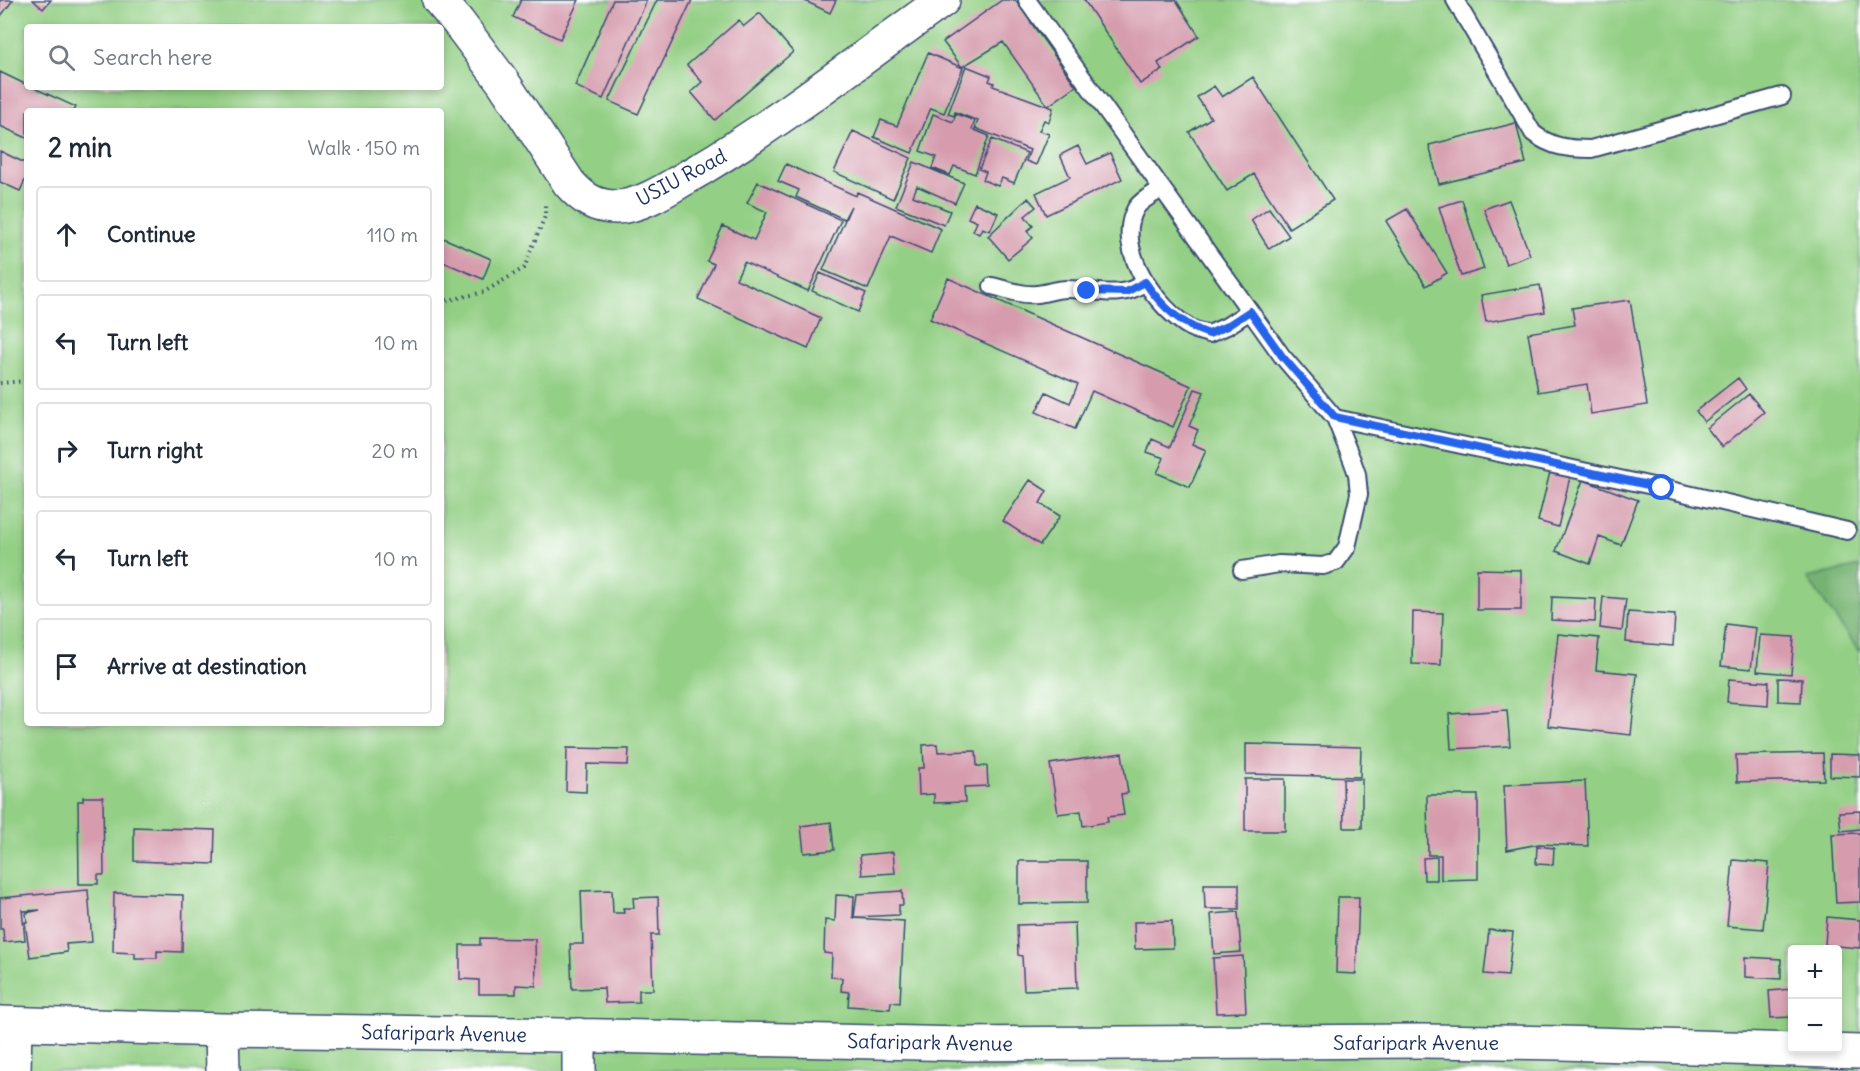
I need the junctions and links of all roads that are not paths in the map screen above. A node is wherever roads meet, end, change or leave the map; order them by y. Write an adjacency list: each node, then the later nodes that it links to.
1 (942, 0): 4 (street, USIU Road)
2 (1027, 0): 6 (lane)
3 (1455, 0): 5 (lane)
4 (445, 2)
5 (1782, 96)
6 (1162, 189): 7 (lane); 9 (lane)
7 (1145, 282): 8 (lane); 9 (lane)
8 (992, 286)
9 (1250, 311): 10 (lane)
10 (1335, 417): 11 (lane); 12 (lane)
11 (1847, 531)
12 (1242, 570)
13 (8, 1024): 14 (street, Safaripark Avenue); 17 (street)
14 (222, 1030): 15 (street, Safaripark Avenue); 18 (street)
15 (579, 1035): 16 (street, Safaripark Avenue); 19 (street)
16 (1860, 1052)
17 (14, 1071)
18 (223, 1071)
19 (579, 1071)

